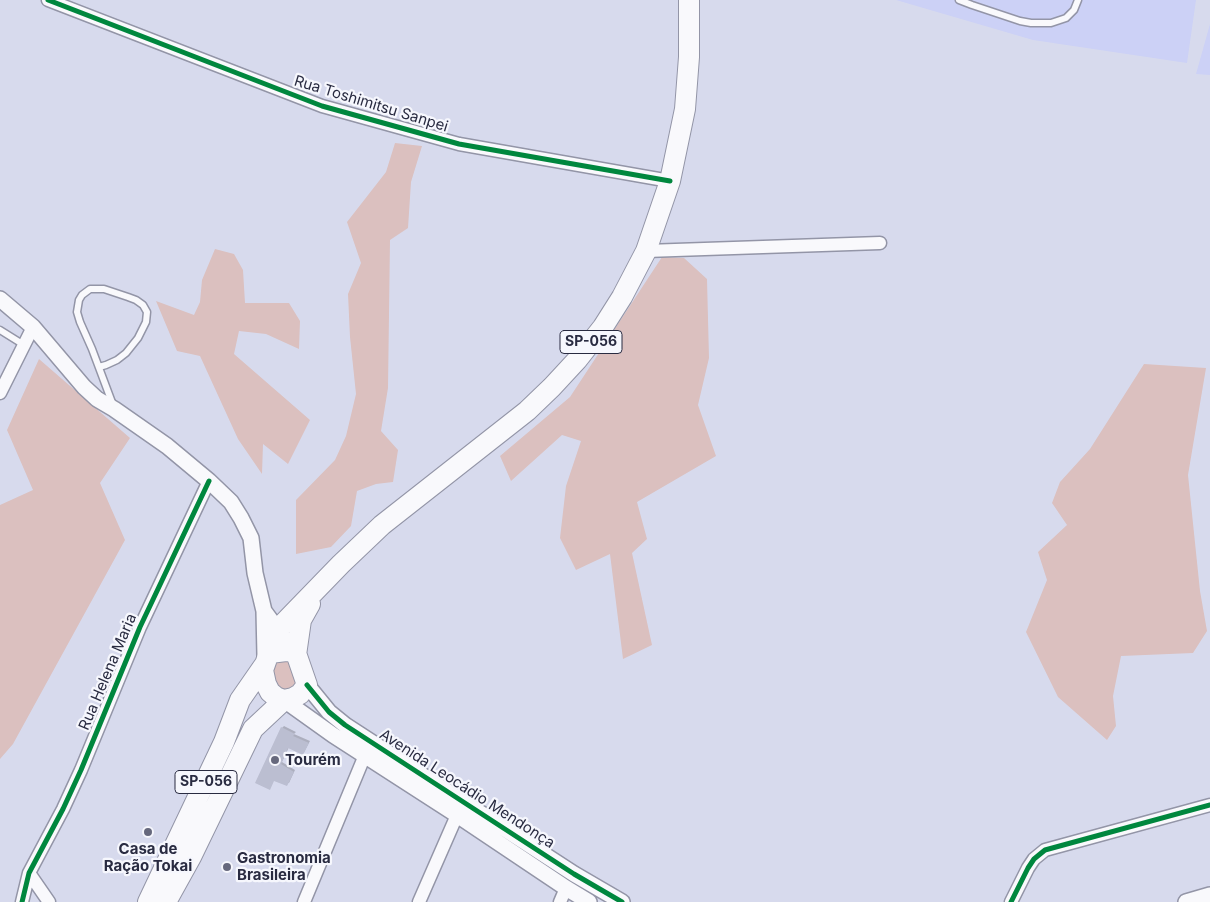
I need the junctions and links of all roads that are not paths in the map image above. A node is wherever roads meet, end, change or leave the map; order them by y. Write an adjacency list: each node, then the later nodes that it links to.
1 (48, 0): 5 (street, Rua Toshimitsu Sanpei)
2 (689, 0): 5 (main road, SP-056)
3 (959, 0): 4 (lane)
4 (1078, 0)
5 (670, 181): 7 (main road, SP-056)
6 (880, 243): 7 (street)
7 (646, 251): 17 (main road, SP-056)
8 (0, 299): 9 (street)
9 (33, 327): 11 (street); 15 (street)
10 (0, 330): 11 (lane)
11 (24, 345): 13 (street)
12 (99, 367): 12 (lane); 15 (lane)
13 (4, 373): 14 (street)
14 (0, 393)
15 (114, 409): 16 (street)
16 (209, 481): 18 (street); 28 (street, Rua Helena Maria)
17 (322, 585): 19 (main road, SP-056); 20 (main road)
18 (264, 611): 19 (street); 21 (street)
19 (277, 630): 20 (street); 21 (main road, SP-056)
20 (297, 656): 21 (main road); 22 (main road)
21 (267, 658): 23 (main road); 33 (main road, SP-056)
22 (307, 685): 23 (main road); 25 (street, Avenida Leocádio Mendonça)
23 (284, 700): 24 (street, Avenida Leocádio Mendonça); 34 (main road)
24 (365, 755): 27 (street, Avenida Leocádio Mendonça); 35 (street)
25 (464, 801): 27 (street); 38 (street, Avenida Leocádio Mendonça)
26 (1210, 805): 39 (street)
27 (457, 815): 29 (street, Avenida Leocádio Mendonça); 36 (street)
28 (29, 873): 31 (street, Rua Helena Maria); 32 (street)
29 (563, 895): 37 (street, Avenida Leocádio Mendonça)
30 (1210, 895): 40 (street)
31 (22, 902)
32 (48, 902)
33 (148, 902)
34 (166, 902)
35 (304, 902)
36 (419, 902)
37 (589, 902)
38 (622, 902)
39 (1011, 902)
40 (1186, 902)

